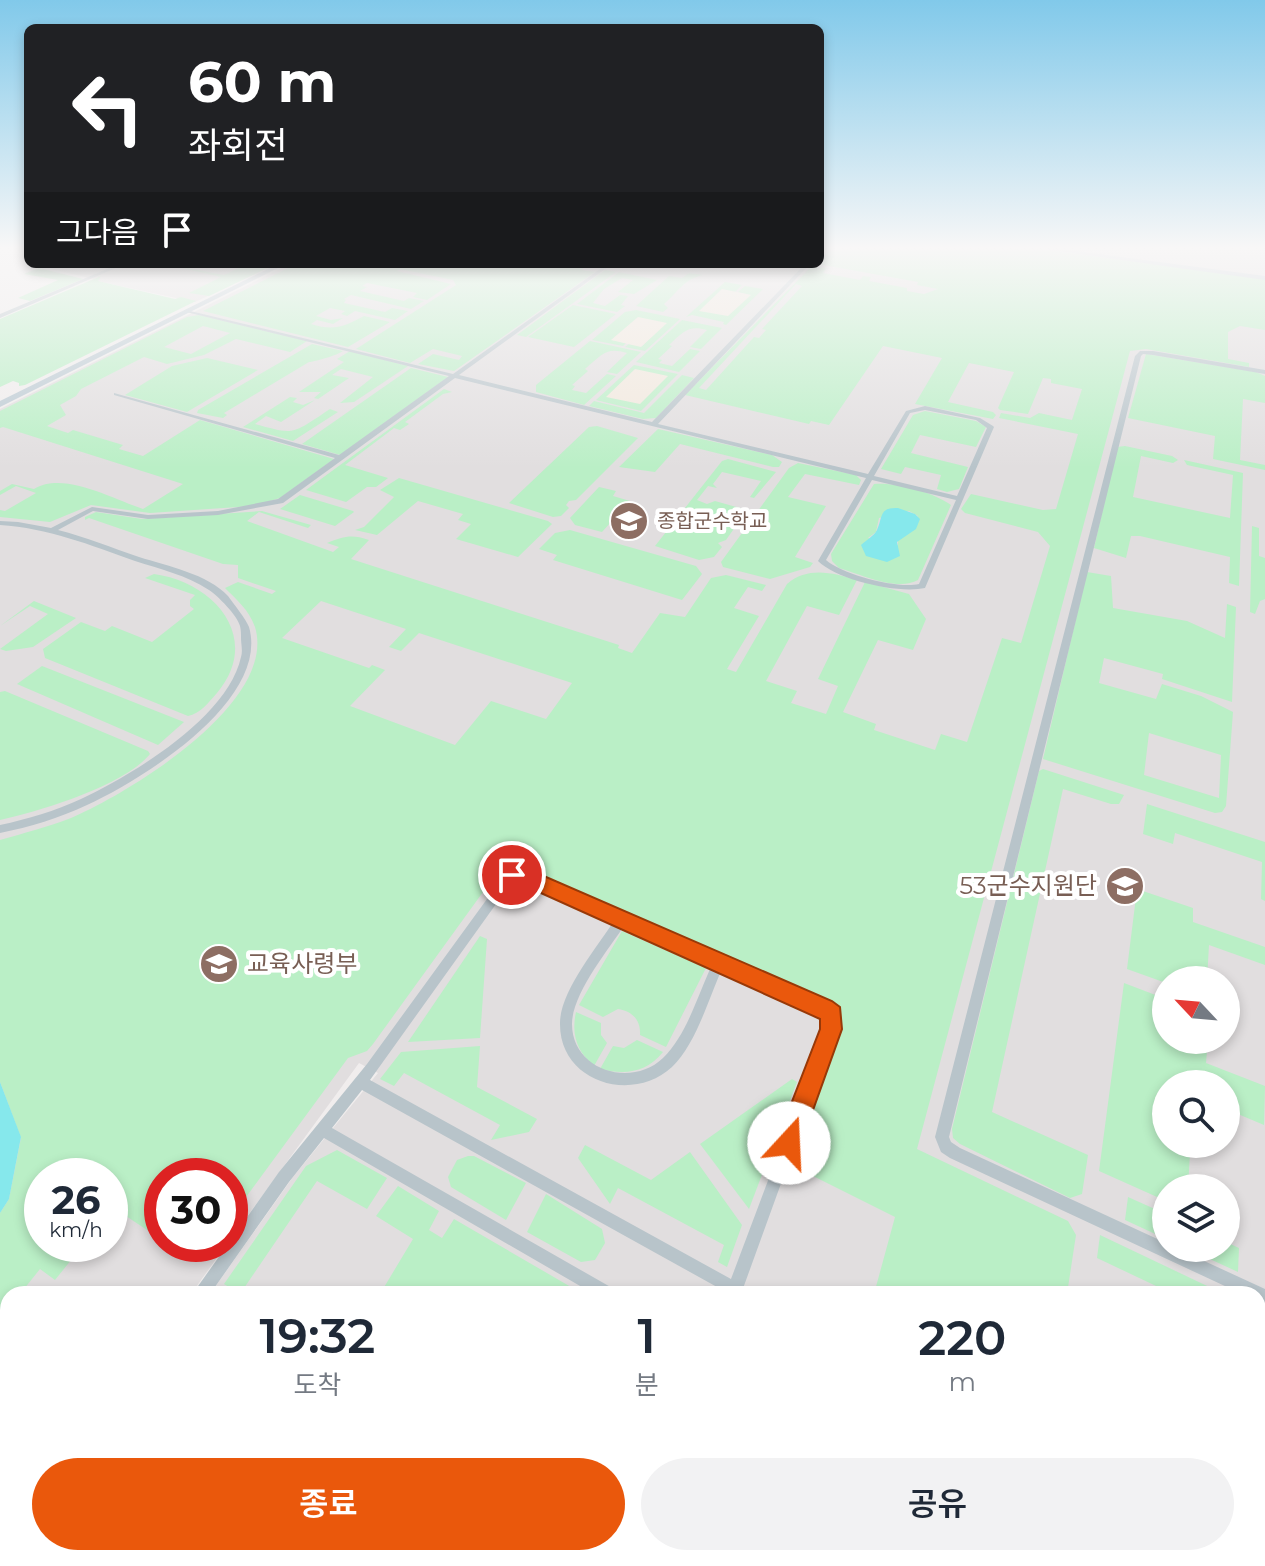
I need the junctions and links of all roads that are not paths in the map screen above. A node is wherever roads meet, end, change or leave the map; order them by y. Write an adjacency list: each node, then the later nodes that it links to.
1 (166, 322): 8 (street)
2 (235, 322): 6 (street)
3 (530, 322): 6 (street)
4 (752, 322): 9 (street)
5 (1265, 372): 24 (street)
6 (457, 375): 9 (street); 10 (street)
7 (116, 394): 10 (street)
8 (0, 404)
9 (654, 424): 11 (street)
10 (342, 458): 14 (street)
11 (870, 477): 12 (street); 12 (street); 12 (street)
12 (960, 499)
13 (0, 523): 14 (street)
14 (54, 529): 15 (street)
15 (0, 829)
16 (621, 920): 17 (street); 17 (street); 18 (street)
17 (719, 962): 23 (street)
18 (360, 1082): 19 (street); 22 (street)
19 (322, 1129): 20 (street); 21 (street)
20 (207, 1286)
21 (595, 1286)
22 (723, 1286)
23 (736, 1286)
24 (1241, 1286)

